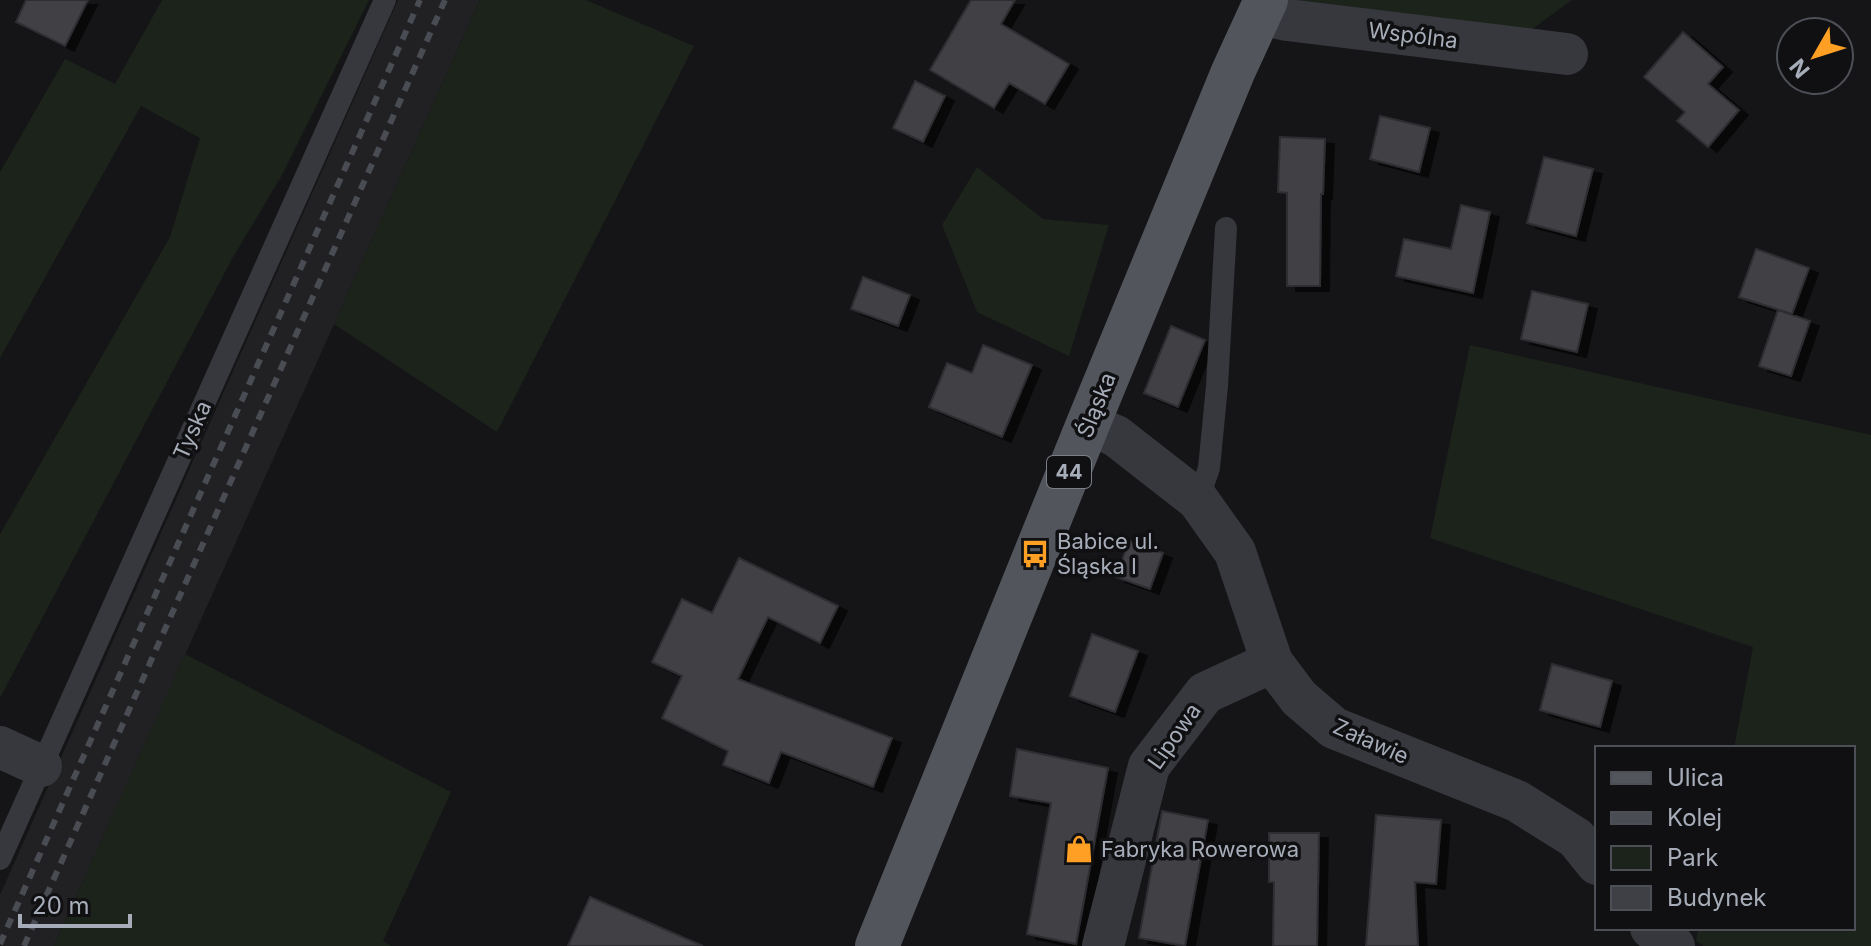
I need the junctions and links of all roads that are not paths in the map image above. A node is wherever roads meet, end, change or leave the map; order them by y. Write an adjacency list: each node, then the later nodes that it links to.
1 (385, 0): 9 (lane, Tyska)
2 (1263, 7): 3 (street, Wspólna); 5 (main road, Śląska / 44)
3 (1567, 54)
4 (1226, 228): 6 (lane)
5 (1088, 424): 6 (street, Załawie); 13 (main road, Śląska / 44)
6 (1198, 500): 7 (street, Załawie)
7 (1272, 662): 11 (street, Załawie); 14 (street, Lipowa)
8 (0, 747): 9 (street)
9 (41, 766): 10 (lane, Tyska)
10 (0, 859)
11 (1595, 862)
12 (1654, 930): 15 (street)
13 (877, 946)
14 (1103, 946)
15 (1674, 946)

